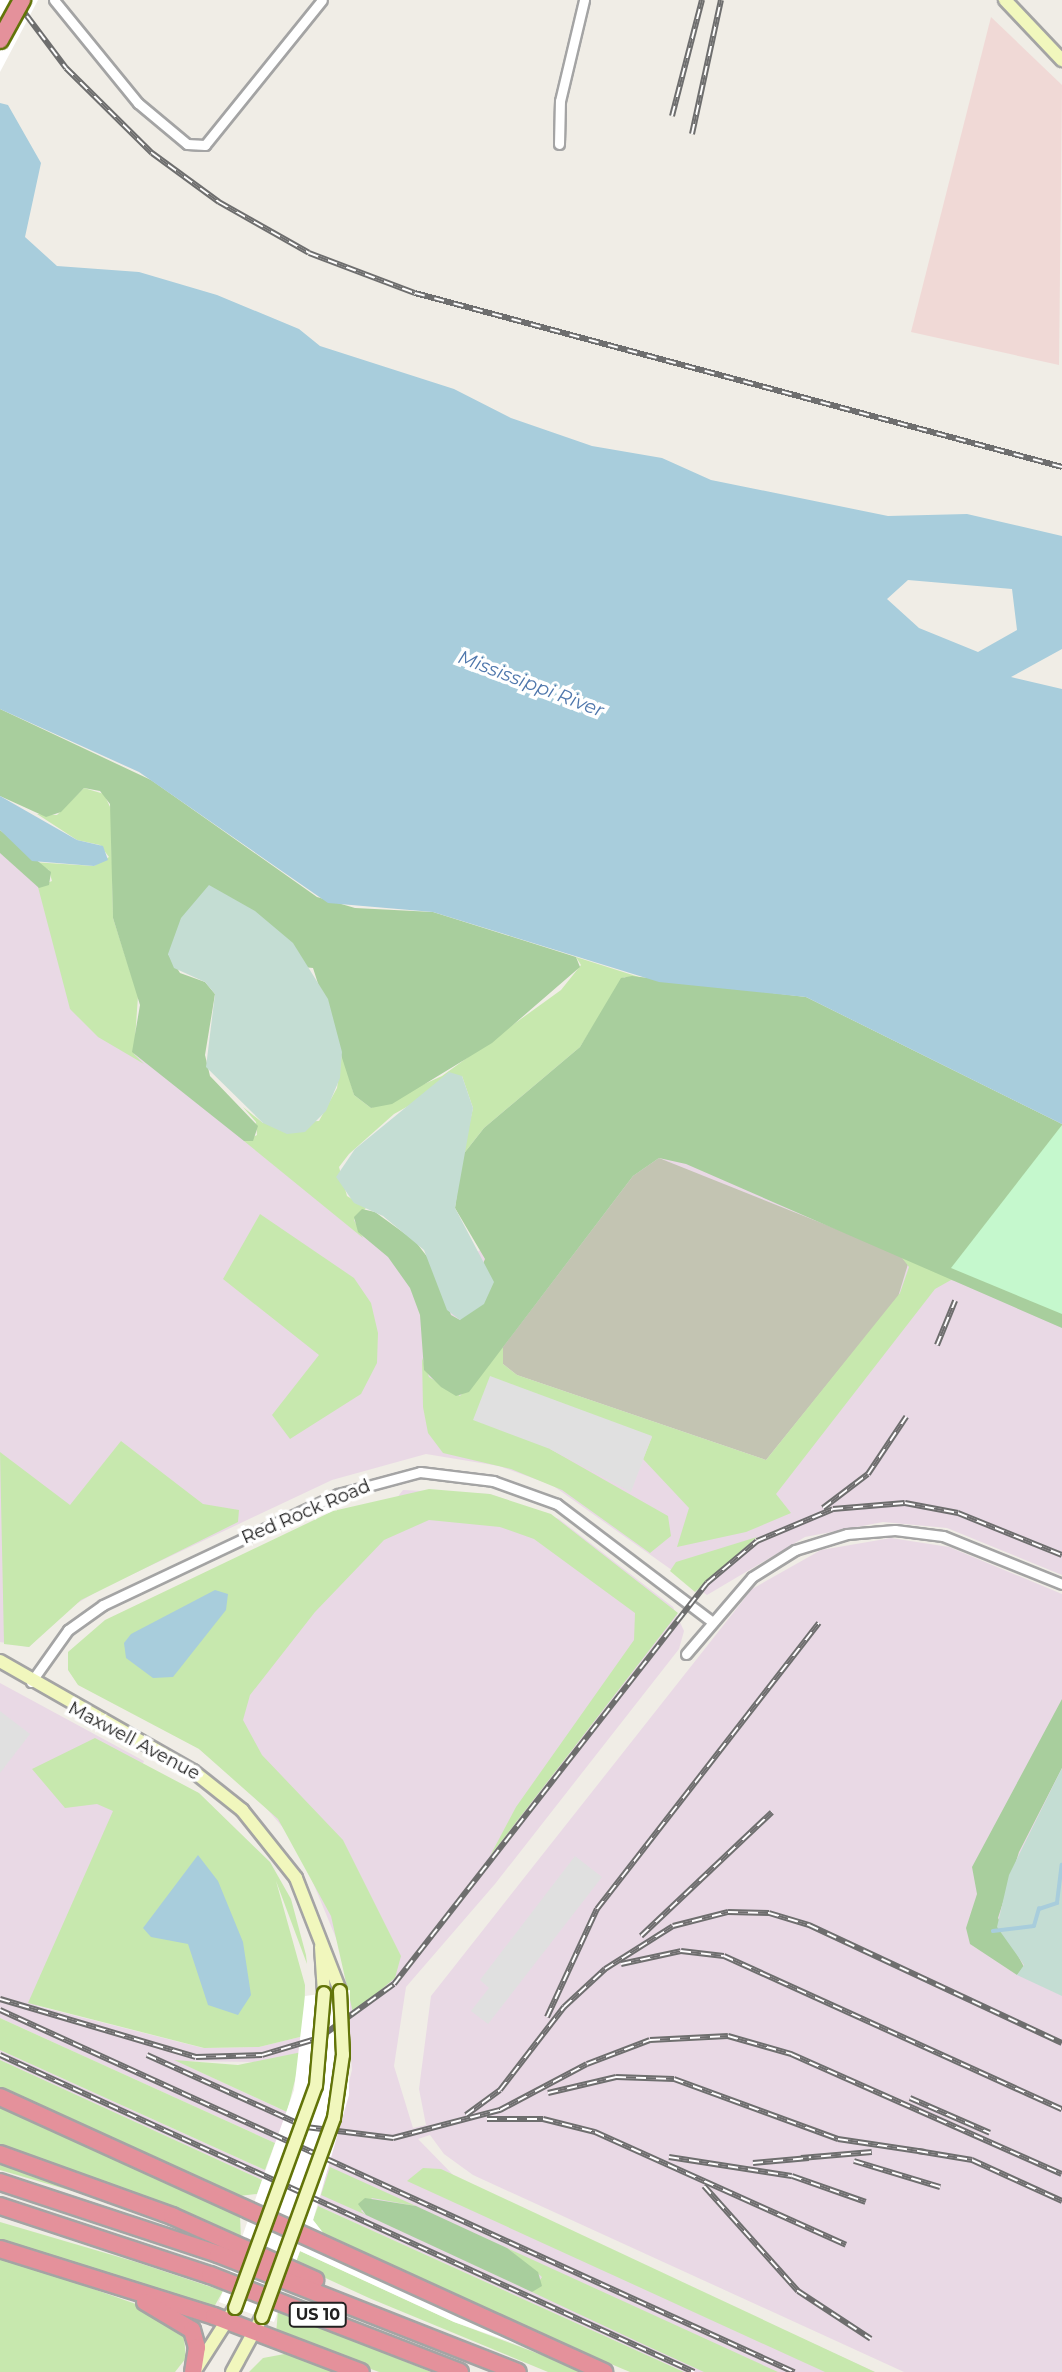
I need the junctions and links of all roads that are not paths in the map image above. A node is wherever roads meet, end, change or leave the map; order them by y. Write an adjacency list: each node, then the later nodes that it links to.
1 (22, 0): 6 (highway, bridge)
2 (54, 0): 3 (street)
3 (322, 0)
4 (584, 0): 8 (street)
5 (1005, 0): 7 (main road)
6 (0, 40)
7 (1062, 60)
8 (559, 144)
9 (1062, 1584): 10 (street)
10 (711, 1621): 11 (street); 13 (street, Red Rock Road)
11 (686, 1654)
12 (0, 1661): 13 (main road, Maxwell Avenue)
13 (31, 1682): 14 (main road, Maxwell Avenue)
14 (321, 1940): 19 (main road, Maxwell Avenue, bridge); 20 (main road, Maxwell Avenue, bridge)
15 (0, 2097): 19 (highway)
16 (0, 2154): 25 (highway)
17 (0, 2182): 25 (highway, US 10)
18 (0, 2206): 29 (highway, US 10)
19 (268, 2221): 20 (highway); 23 (main road, Maxwell Avenue, bridge)
20 (293, 2234): 24 (main road, Maxwell Avenue, bridge); 31 (highway)
21 (0, 2249): 22 (highway)
22 (75, 2272): 23 (highway); 26 (highway)
23 (232, 2314): 24 (highway); 26 (main road, Maxwell Avenue)
24 (259, 2325): 27 (main road, Maxwell Avenue); 28 (highway)
25 (428, 2335): 30 (highway, US 10)
26 (193, 2372)
27 (232, 2372)
28 (361, 2372)
29 (460, 2372)
30 (518, 2372)
31 (604, 2372)

